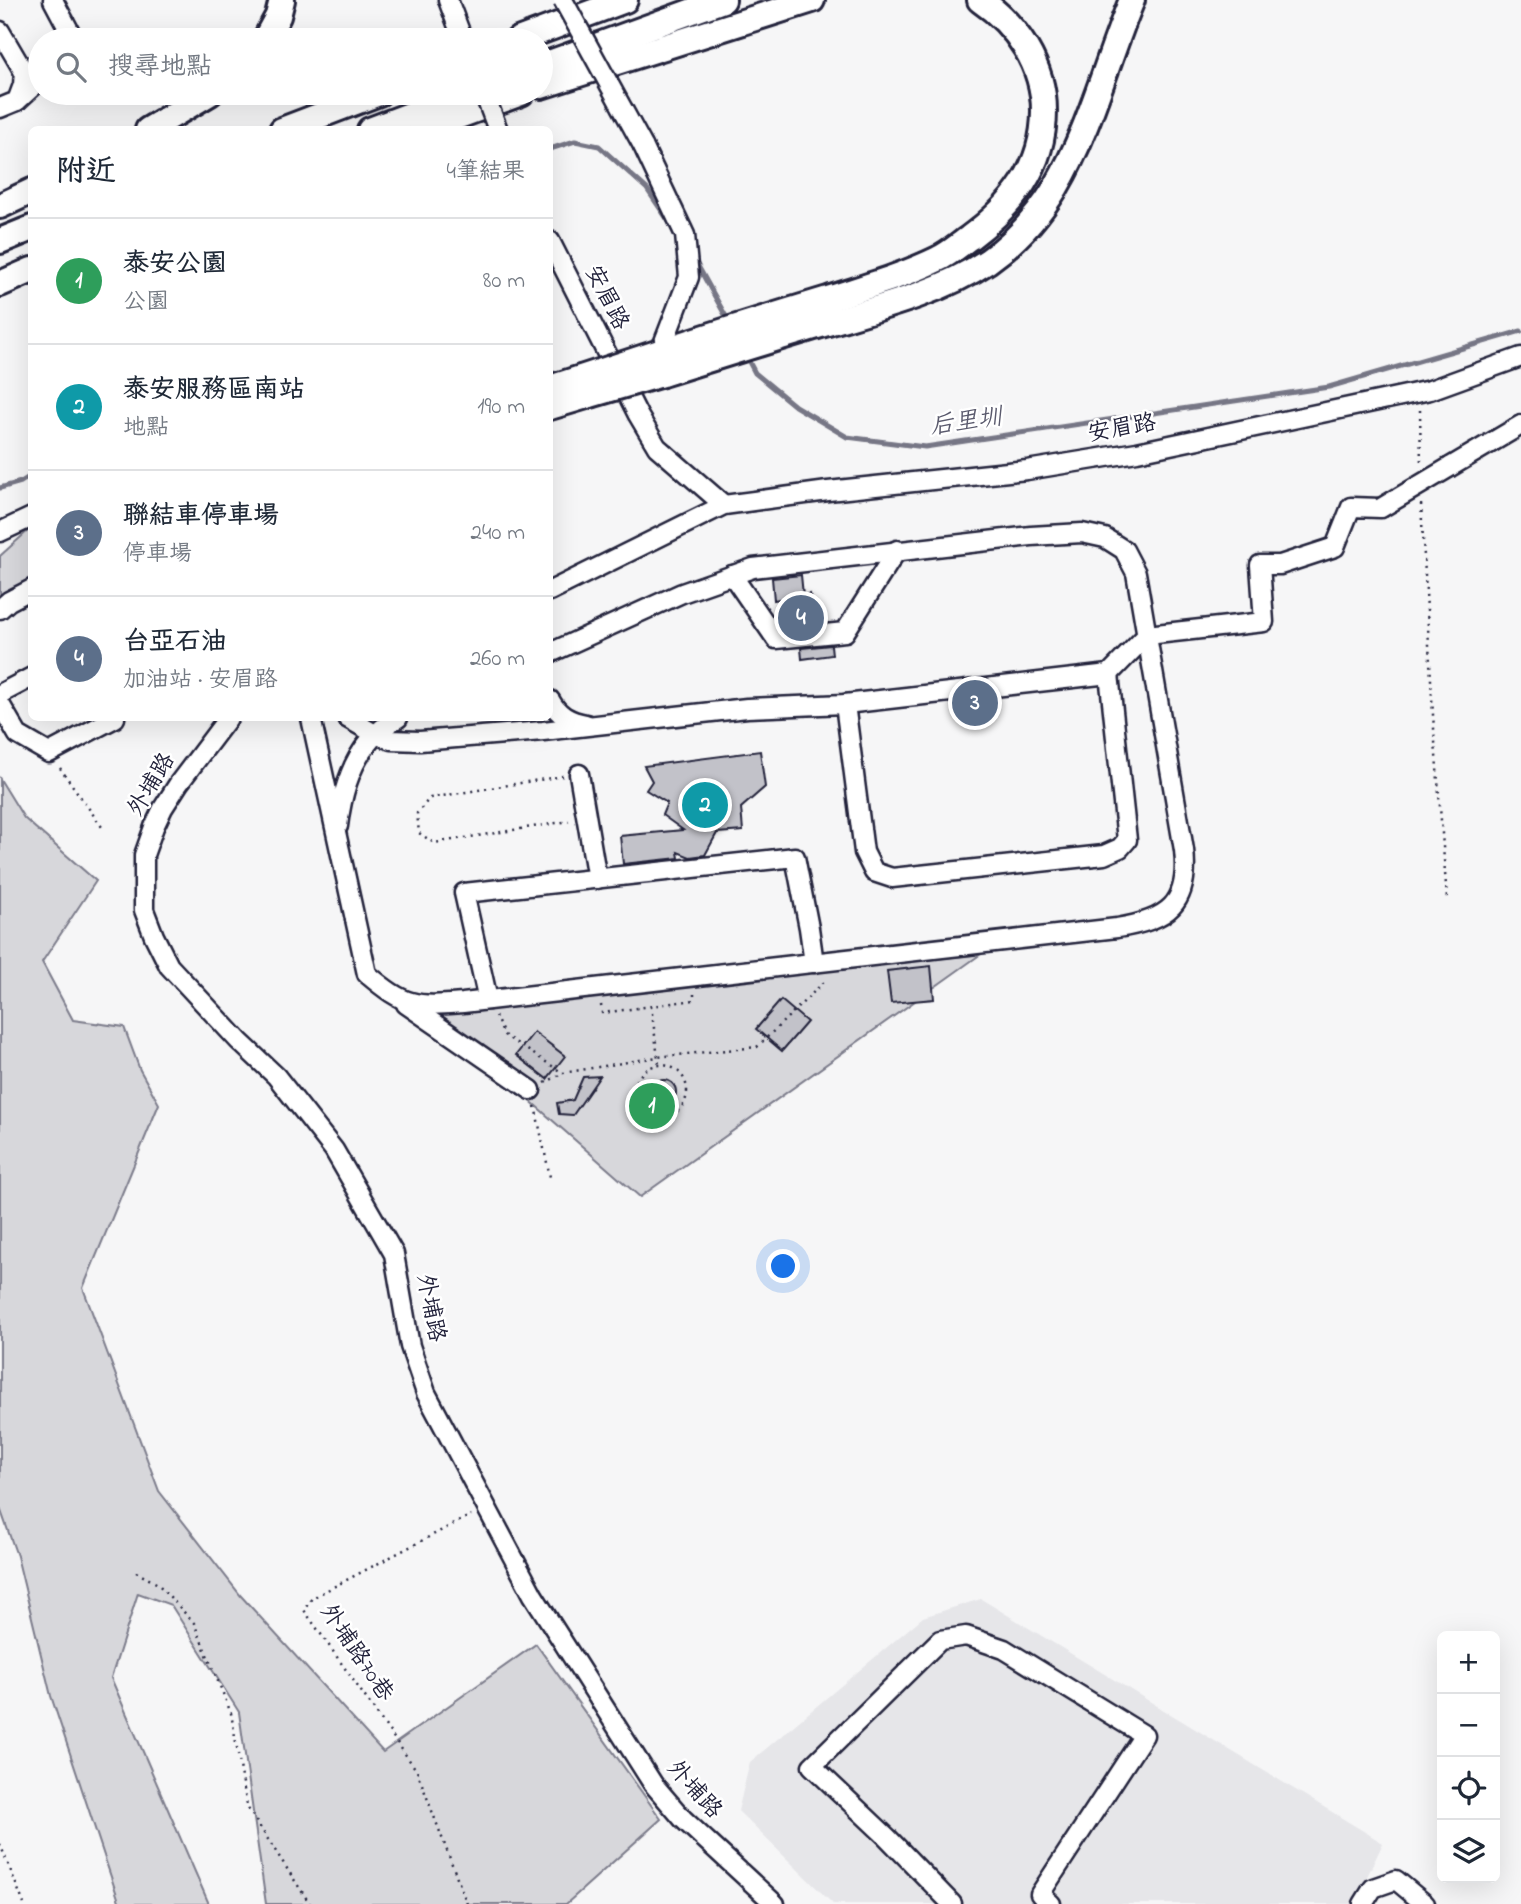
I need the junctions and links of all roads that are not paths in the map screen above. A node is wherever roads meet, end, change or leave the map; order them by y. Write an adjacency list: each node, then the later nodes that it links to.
1 (53, 0): 10 (street)
2 (282, 0): 11 (highway)
3 (564, 0): 38 (street, bridge)
4 (625, 0): 13 (highway)
5 (723, 0): 15 (highway)
6 (812, 0): 16 (highway)
7 (981, 0): 36 (highway)
8 (1132, 0): 36 (highway)
9 (449, 2): 12 (street)
10 (68, 28)
11 (272, 28)
12 (459, 28)
13 (550, 28)
14 (0, 31): 18 (street)
15 (553, 62)
16 (553, 82)
17 (28, 89): 18 (street)
18 (8, 104)
19 (190, 105): 24 (highway)
20 (348, 105): 25 (highway)
21 (436, 105): 26 (highway)
22 (489, 105): 28 (street, bridge)
23 (489, 105): 27 (highway)
24 (155, 126)
25 (292, 126)
26 (381, 126)
27 (432, 126)
28 (496, 126)
29 (28, 193): 30 (highway)
30 (0, 206)
31 (28, 230): 32 (highway)
32 (0, 241)
33 (553, 247): 43 (street, 安眉路)
34 (28, 272): 35 (highway)
35 (0, 284)
36 (753, 334): 38 (highway)
37 (1521, 357): 43 (street, 安眉路)
38 (661, 363): 39 (highway, bridge)
39 (585, 386): 40 (highway); 41 (highway)
40 (553, 388)
41 (553, 405)
42 (1521, 425): 51 (street, bridge)
43 (724, 505): 48 (street, 安眉路)
44 (28, 519): 45 (street)
45 (0, 532)
46 (897, 550): 47 (street); 47 (street); 51 (street)
47 (732, 575): 52 (street)
48 (553, 590)
49 (28, 591): 50 (street)
50 (0, 609)
51 (1147, 635): 53 (street); 69 (street)
52 (557, 650)
53 (1108, 674): 57 (street); 57 (street)
54 (28, 679): 55 (street)
55 (0, 694)
56 (0, 704): 59 (street)
57 (845, 704): 64 (street)
58 (553, 706): 64 (street)
59 (110, 721)
60 (226, 721): 73 (street, 外埔路)
61 (312, 721): 67 (street)
62 (353, 721): 65 (street)
63 (394, 721): 65 (street)
64 (591, 725): 65 (street)
65 (375, 734): 67 (street)
66 (579, 774): 68 (street)
67 (337, 835): 70 (street)
68 (597, 879): 69 (street); 71 (street)
69 (814, 963): 71 (street)
70 (397, 998): 71 (street); 72 (street)
71 (488, 1000)
72 (531, 1090)
73 (775, 1904)
74 (952, 1904): 75 (street)
75 (1051, 1904)
76 (1363, 1904): 77 (street)
77 (1425, 1904)

